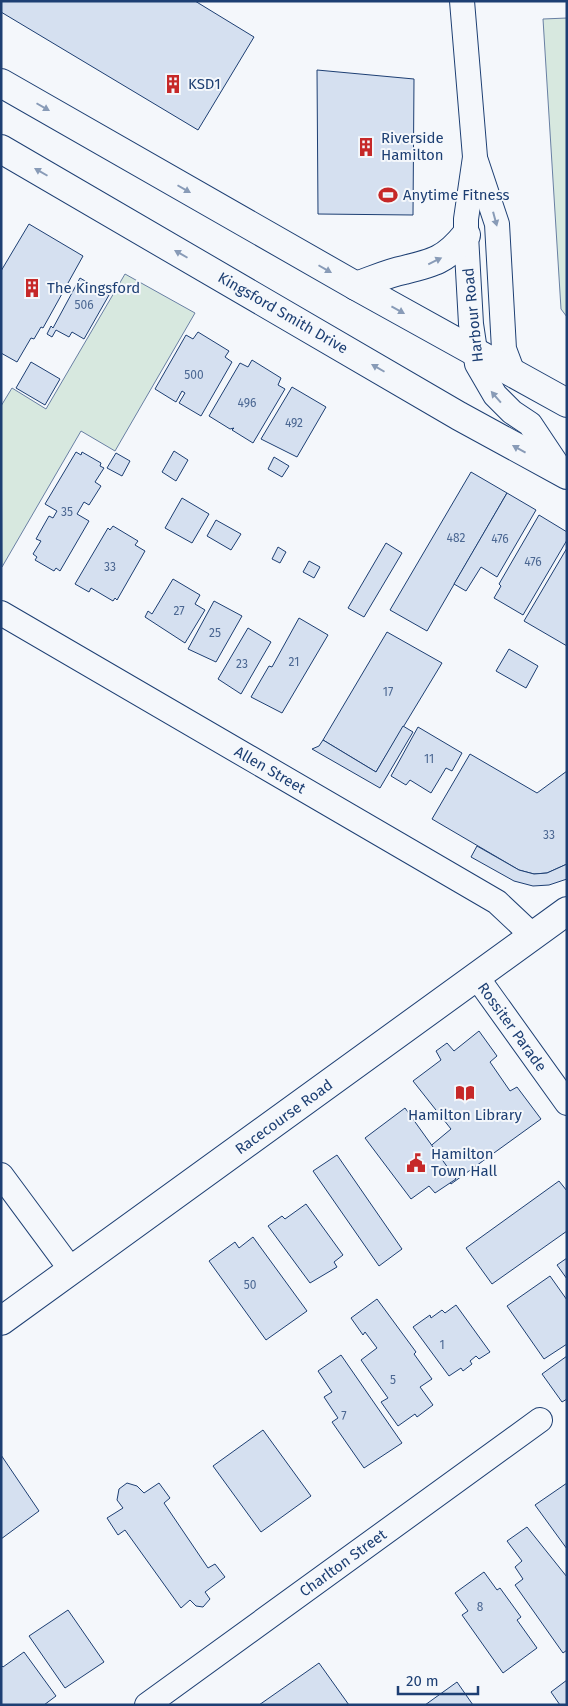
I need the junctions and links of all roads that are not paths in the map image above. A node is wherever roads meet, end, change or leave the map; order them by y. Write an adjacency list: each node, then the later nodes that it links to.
1 (462, 1): 4 (street, Harbour Road)
2 (1, 83): 6 (main road, one-way to 6)
3 (1, 149): 10 (main road, Kingsford Smith Drive, one-way to 3)
4 (475, 156): 5 (street, Harbour Road); 8 (street, Harbour Road, one-way to 8)
5 (466, 235): 6 (main road, one-way to 5); 7 (street, Harbour Road)
6 (356, 286): 7 (main road, one-way to 7)
7 (474, 352): 8 (main road); 10 (street, Harbour Road, one-way to 7)
8 (513, 373): 9 (main road)
9 (567, 403)
10 (564, 474)
11 (1, 614): 13 (street, Allen Street)
12 (567, 910): 13 (main road, Racecourse Road)
13 (532, 935): 14 (main road, Racecourse Road)
14 (476, 976): 15 (street, Rossiter Parade); 17 (main road, Racecourse Road)
15 (567, 1103)
16 (1, 1175): 17 (street)
17 (72, 1271): 18 (main road, Racecourse Road)
18 (1, 1322)
19 (540, 1420): 20 (street, Charlton Street)
20 (147, 1705)

